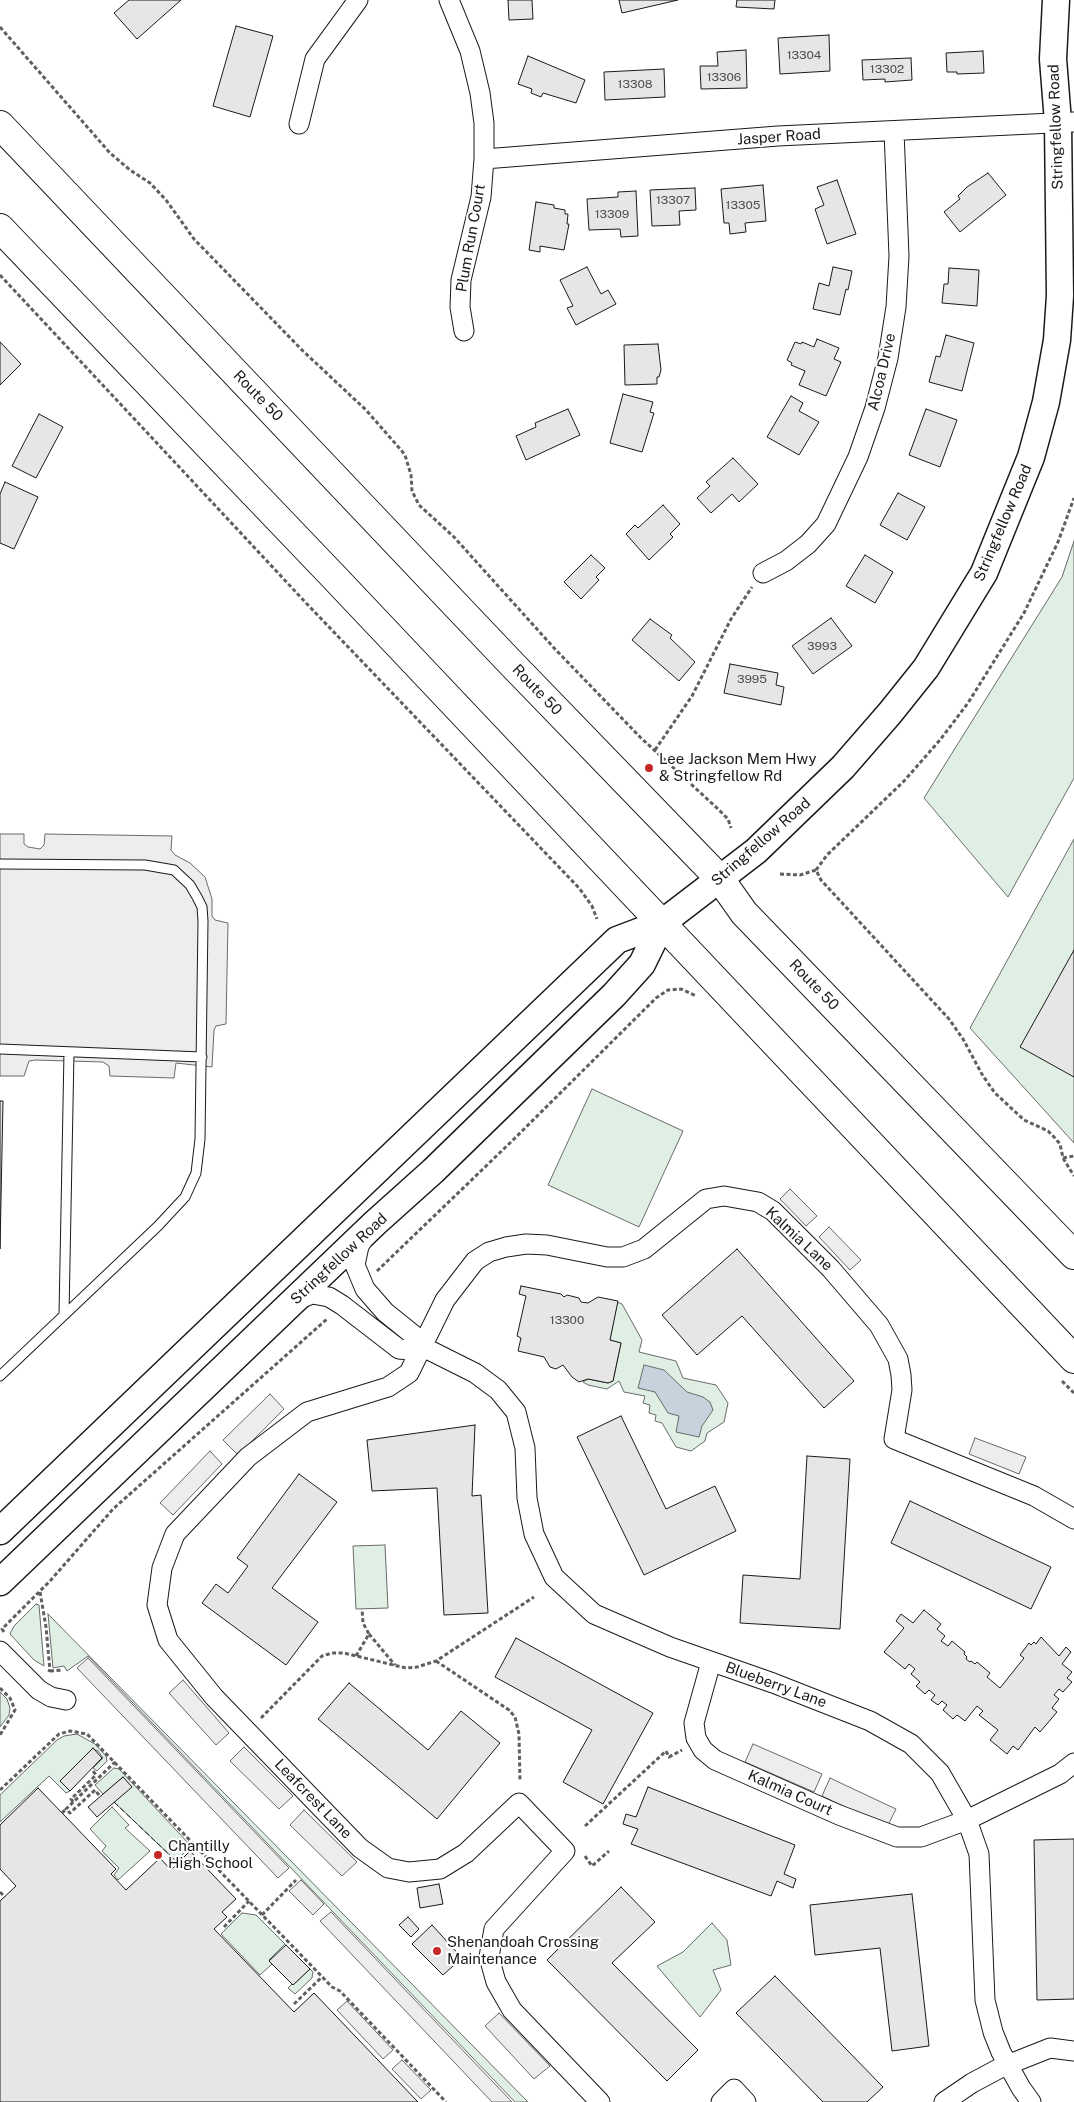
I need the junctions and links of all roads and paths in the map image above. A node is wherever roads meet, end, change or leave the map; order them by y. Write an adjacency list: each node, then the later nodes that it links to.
1 (358, 0): 6 (street)
2 (449, 0): 9 (street, Plum Run Court)
3 (1056, 0): 5 (main road, Stringfellow Road)
4 (0, 27): 15 (path)
5 (1066, 122): 8 (street, Jasper Road); 20 (main road, Stringfellow Road)
6 (299, 124)
7 (0, 125): 20 (highway, Route 50)
8 (894, 130): 9 (street, Jasper Road); 14 (street, Alcoa Drive)
9 (484, 159): 12 (street, Plum Run Court)
10 (0, 228): 22 (highway)
11 (0, 275): 21 (path)
12 (464, 331)
13 (1074, 498): 18 (path)
14 (763, 572): 15 (path)
15 (655, 750): 16 (path)
16 (731, 828)
17 (0, 864): 26 (lane)
18 (816, 870): 19 (path); 28 (path)
19 (780, 874)
20 (720, 879): 22 (main road, Stringfellow Road); 31 (highway, Route 50)
21 (597, 919)
22 (662, 924): 30 (main road, Stringfellow Road); 37 (highway); 40 (main road, Stringfellow Road)
23 (668, 990): 32 (path)
24 (0, 1049): 25 (lane)
25 (69, 1052): 26 (lane); 34 (lane)
26 (202, 1056): 34 (lane)
27 (1074, 1156): 28 (path)
28 (1062, 1158): 29 (path)
29 (1074, 1176)
30 (375, 1223): 33 (main road, Stringfellow Road); 36 (street, Blueberry Lane)
31 (1074, 1255)
32 (370, 1276)
33 (288, 1306): 36 (street); 41 (main road, Stringfellow Road)
34 (64, 1314): 38 (lane)
35 (328, 1318): 42 (path)
36 (421, 1346): 39 (street, Kalmia Lane); 49 (street, Blueberry Lane); 83 (street, Leafcrest Lane)
37 (1074, 1359)
38 (0, 1376)
39 (1074, 1519)
40 (0, 1531)
41 (0, 1582)
42 (40, 1592): 46 (path); 53 (path)
43 (534, 1597): 48 (path)
44 (362, 1609): 45 (path)
45 (369, 1634): 47 (path); 50 (path)
46 (4, 1643): 55 (street)
47 (356, 1656): 50 (path); 56 (path)
48 (436, 1662): 50 (path); 62 (path)
49 (711, 1662): 68 (street, Blueberry Lane); 68 (street, Kalmia Court)
50 (395, 1665)
51 (44, 1668): 53 (path)
52 (63, 1670): 53 (path)
53 (50, 1672)
54 (0, 1688): 57 (path)
55 (66, 1700)
56 (257, 1722)
57 (0, 1735)
58 (684, 1749): 69 (path)
59 (115, 1762): 63 (path); 65 (path); 75 (path)
60 (1074, 1765): 68 (street)
61 (93, 1771): 65 (path)
62 (520, 1781)
63 (0, 1790)
64 (99, 1794): 66 (path)
65 (73, 1802): 66 (path)
66 (66, 1809): 67 (path)
67 (62, 1813)
68 (967, 1820): 81 (street, Blueberry Lane)
69 (585, 1826)
70 (609, 1851): 71 (path)
71 (585, 1856)
72 (296, 1880): 76 (path)
73 (0, 1892): 74 (path)
74 (5, 1897)
75 (249, 1901): 76 (path); 77 (path)
76 (262, 1915): 78 (path)
77 (224, 1927)
78 (322, 1977): 79 (path); 82 (path)
79 (294, 2004)
80 (1074, 2051): 81 (street)
81 (1008, 2065): 86 (street); 87 (street, Blueberry Lane)
82 (446, 2102)
83 (600, 2102)
84 (720, 2102): 85 (street)
85 (746, 2102)
86 (944, 2102)
87 (1031, 2102)

